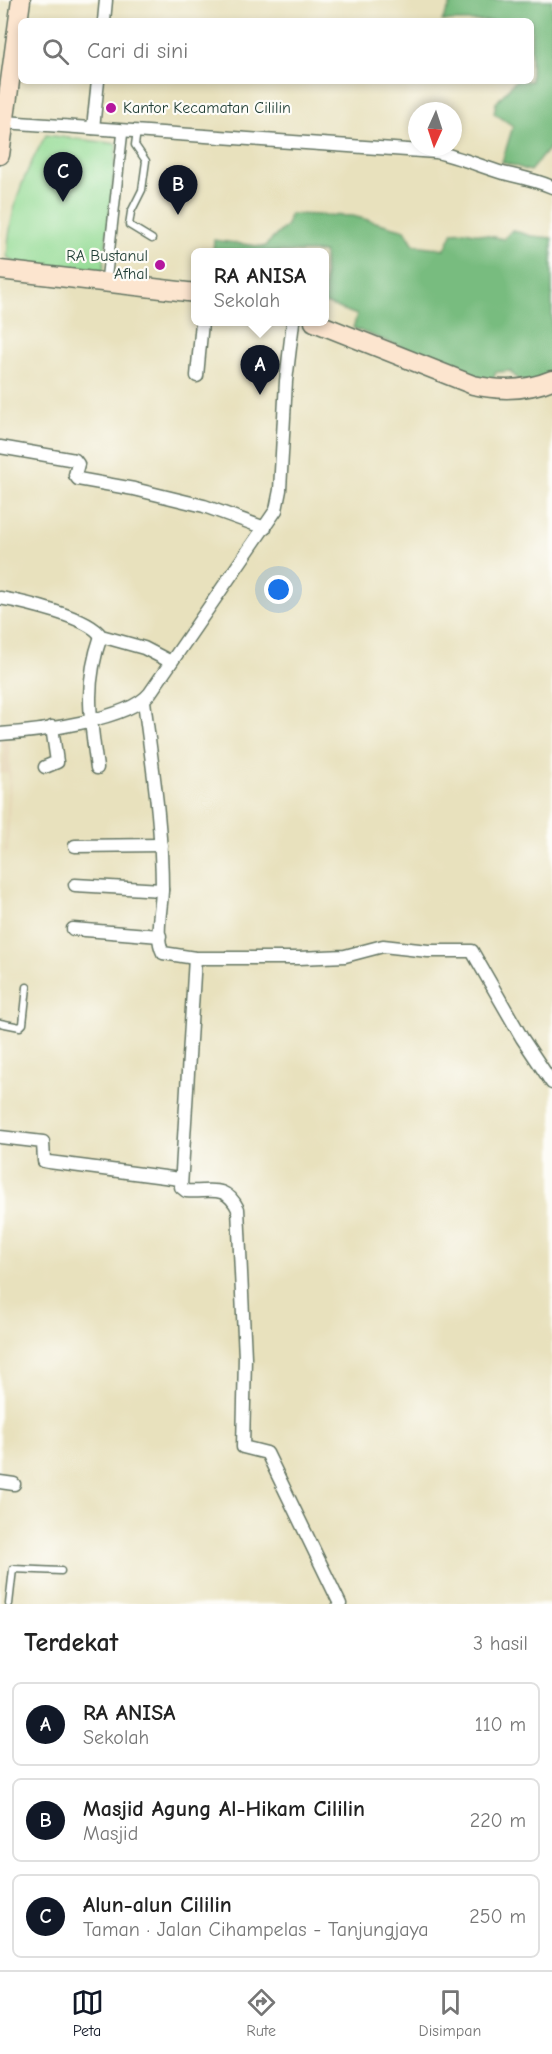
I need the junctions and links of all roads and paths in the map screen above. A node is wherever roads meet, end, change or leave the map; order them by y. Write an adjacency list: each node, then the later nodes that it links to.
1 (21, 0): 3 (main road)
2 (106, 0): 4 (street)
3 (18, 18)
4 (104, 18)
5 (18, 21): 10 (main road)
6 (98, 84): 7 (street)
7 (93, 128): 8 (street); 10 (street)
8 (123, 130): 9 (street); 14 (street)
9 (137, 130): 11 (street); 12 (lane)
10 (1, 138)
11 (552, 187)
12 (152, 238)
13 (0, 270): 14 (main road)
14 (106, 282): 15 (main road)
15 (191, 293)
16 (202, 326): 19 (street)
17 (292, 326): 22 (street)
18 (326, 326): 20 (main road)
19 (197, 376)
20 (552, 380)
21 (0, 447): 22 (street)
22 (265, 528): 25 (street)
23 (0, 598): 24 (street)
24 (100, 636): 25 (street); 27 (street)
25 (171, 662): 26 (street)
26 (144, 701): 27 (street); 32 (street)
27 (90, 719): 28 (street); 31 (street)
28 (52, 727): 29 (street); 30 (street)
29 (0, 734)
30 (45, 766)
31 (97, 768)
32 (161, 845): 33 (street); 35 (street)
33 (75, 846)
34 (75, 885): 35 (street)
35 (162, 890): 37 (street)
36 (73, 929): 37 (street)
37 (160, 936): 38 (street)
38 (195, 958): 41 (street); 43 (street)
39 (27, 987): 40 (lane)
40 (0, 1023)
41 (552, 1083)
42 (0, 1137): 43 (street)
43 (180, 1179): 48 (street)
44 (0, 1482): 45 (street)
45 (14, 1484)
46 (61, 1571): 47 (lane)
47 (9, 1604)
48 (340, 1604)

